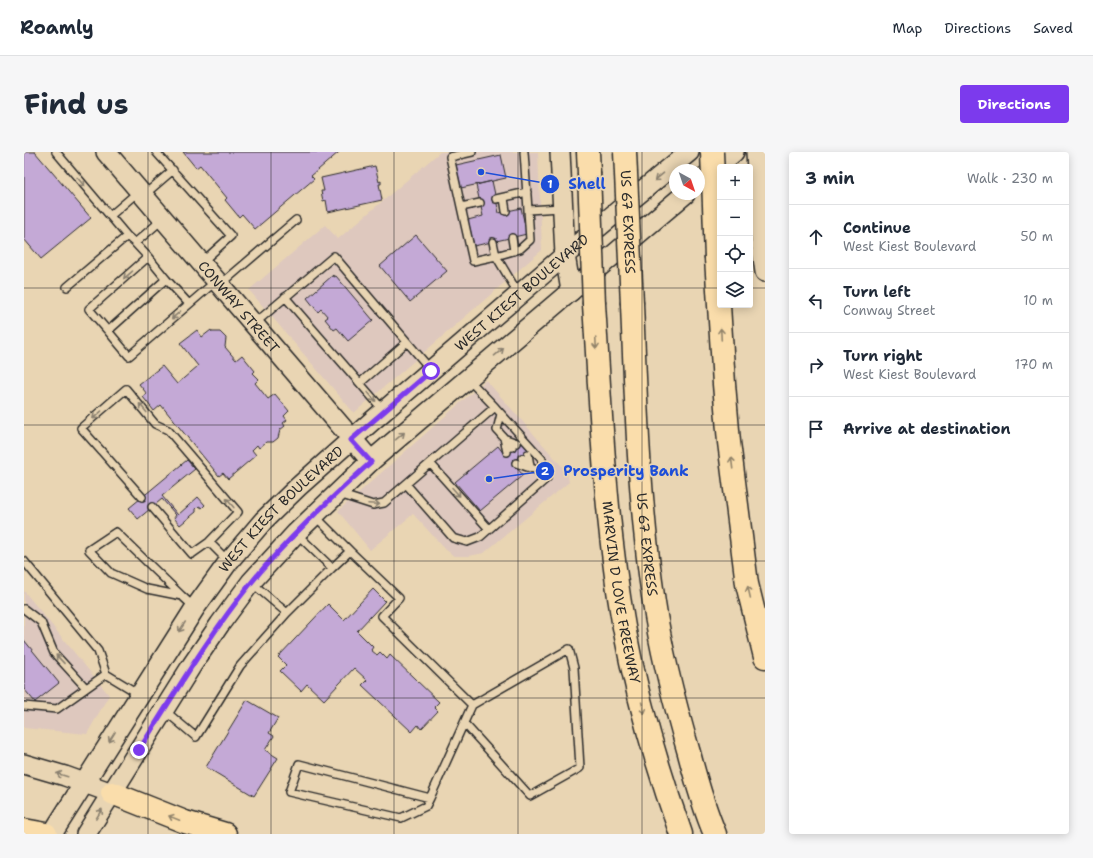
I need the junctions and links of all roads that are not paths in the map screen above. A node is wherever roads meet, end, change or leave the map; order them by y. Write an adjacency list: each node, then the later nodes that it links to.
1 (56, 152): 25 (lane, one-way to 25)
2 (106, 152): 16 (main road, CONWAY STREET)
3 (156, 152): 13 (lane)
4 (472, 152): 21 (lane)
5 (524, 152): 15 (lane)
6 (560, 152): 22 (main road)
7 (625, 152): 97 (highway, US 67 EXPRESS, bridge)
8 (689, 152): 33 (main road, WEST KIEST BOULEVARD, one-way to 33)
9 (712, 152): 79 (highway, one-way to 9, bridge)
10 (734, 152): 14 (main road)
11 (756, 152): 37 (main road)
12 (589, 162): 96 (highway, MARVIN D LOVE FREEWAY, one-way to 96, bridge)
13 (173, 170): 16 (lane); 36 (lane)
14 (705, 177)
15 (527, 192): 17 (lane); 23 (lane)
16 (141, 193): 25 (lane); 26 (main road, CONWAY STREET)
17 (504, 198): 18 (lane); 24 (lane)
18 (496, 199)
19 (677, 200): 41 (main road, WEST KIEST BOULEVARD)
20 (480, 203): 21 (lane)
21 (461, 207): 34 (lane)
22 (563, 208): 23 (lane); 33 (main road)
23 (528, 210): 32 (lane)
24 (506, 211)
25 (110, 216): 28 (lane)
26 (163, 219): 31 (lane); 36 (main road, CONWAY STREET)
27 (296, 220): 39 (lane)
28 (127, 236): 31 (lane); 40 (lane)
29 (512, 238): 32 (lane)
30 (493, 242): 34 (lane)
31 (135, 243): 35 (lane)
32 (514, 251): 34 (lane)
33 (565, 255): 41 (main road); 42 (main road, WEST KIEST BOULEVARD)
34 (496, 256): 42 (lane)
35 (148, 257): 38 (lane); 46 (lane, one-way to 46)
36 (201, 263): 39 (main road, CONWAY STREET)
37 (765, 272)
38 (166, 279): 44 (lane); 46 (lane)
39 (218, 283): 44 (lane); 45 (main road, CONWAY STREET)
40 (67, 287)
41 (571, 291): 50 (main road, WEST KIEST BOULEVARD, one-way to 41)
42 (519, 295): 48 (main road, WEST KIEST BOULEVARD)
43 (285, 297): 45 (lane); 47 (lane); 51 (lane)
44 (189, 304): 46 (lane, one-way to 46)
45 (253, 324): 56 (main road, CONWAY STREET)
46 (108, 331)
47 (407, 342): 49 (lane); 51 (lane)
48 (448, 356): 49 (main road, WEST KIEST BOULEVARD); 50 (main road)
49 (431, 371): 53 (main road, WEST KIEST BOULEVARD)
50 (468, 378): 52 (lane); 58 (main road, WEST KIEST BOULEVARD, one-way to 50)
51 (360, 383): 53 (lane, one-way to 53)
52 (495, 407): 54 (lane); 59 (lane)
53 (384, 412): 56 (main road, WEST KIEST BOULEVARD)
54 (501, 414): 55 (lane); 62 (lane)
55 (504, 438): 55 (lane)
56 (351, 440): 58 (main road, CONWAY STREET); 73 (main road, WEST KIEST BOULEVARD)
57 (525, 456): 61 (lane)
58 (371, 462): 64 (main road, WEST KIEST BOULEVARD)
59 (430, 463): 63 (lane); 68 (lane, one-way to 68)
60 (516, 463): 61 (lane)
61 (531, 468): 62 (lane)
62 (542, 472): 68 (lane)
63 (406, 484): 64 (lane, one-way to 63); 68 (lane)
64 (336, 493): 67 (main road, WEST KIEST BOULEVARD)
65 (142, 497): 70 (lane, one-way to 65)
66 (152, 507): 70 (lane)
67 (314, 515): 69 (main road, WEST KIEST BOULEVARD); 71 (lane)
68 (489, 530)
69 (296, 533): 74 (lane); 75 (main road, WEST KIEST BOULEVARD)
70 (210, 542): 73 (lane)
71 (350, 550): 74 (lane); 83 (lane)
72 (24, 561): 80 (lane)
73 (228, 561): 75 (main road); 76 (main road, WEST KIEST BOULEVARD)
74 (332, 568): 78 (lane)
75 (251, 582): 78 (lane); 85 (main road, WEST KIEST BOULEVARD)
76 (188, 602): 76 (lane); 82 (main road, WEST KIEST BOULEVARD, one-way to 82)
77 (24, 609): 81 (lane, one-way to 77)
78 (287, 613): 85 (lane)
79 (765, 657)
80 (106, 674): 81 (lane); 82 (lane)
81 (86, 688): 84 (lane)
82 (139, 694): 85 (main road); 88 (main road, WEST KIEST BOULEVARD, one-way to 88)
83 (472, 704): 86 (lane); 86 (lane)
84 (24, 706)
85 (164, 710): 89 (main road, WEST KIEST BOULEVARD)
86 (464, 723): 90 (lane)
87 (24, 764): 88 (main road, one-way to 87)
88 (84, 782): 89 (main road); 93 (main road, WEST KIEST BOULEVARD)
89 (112, 793): 94 (main road, WEST KIEST BOULEVARD, one-way to 89); 95 (highway, one-way to 89)
90 (430, 798): 90 (lane)
91 (24, 830): 92 (highway)
92 (46, 834)
93 (52, 834)
94 (86, 834)
95 (225, 834)
96 (681, 834)
97 (715, 834)

